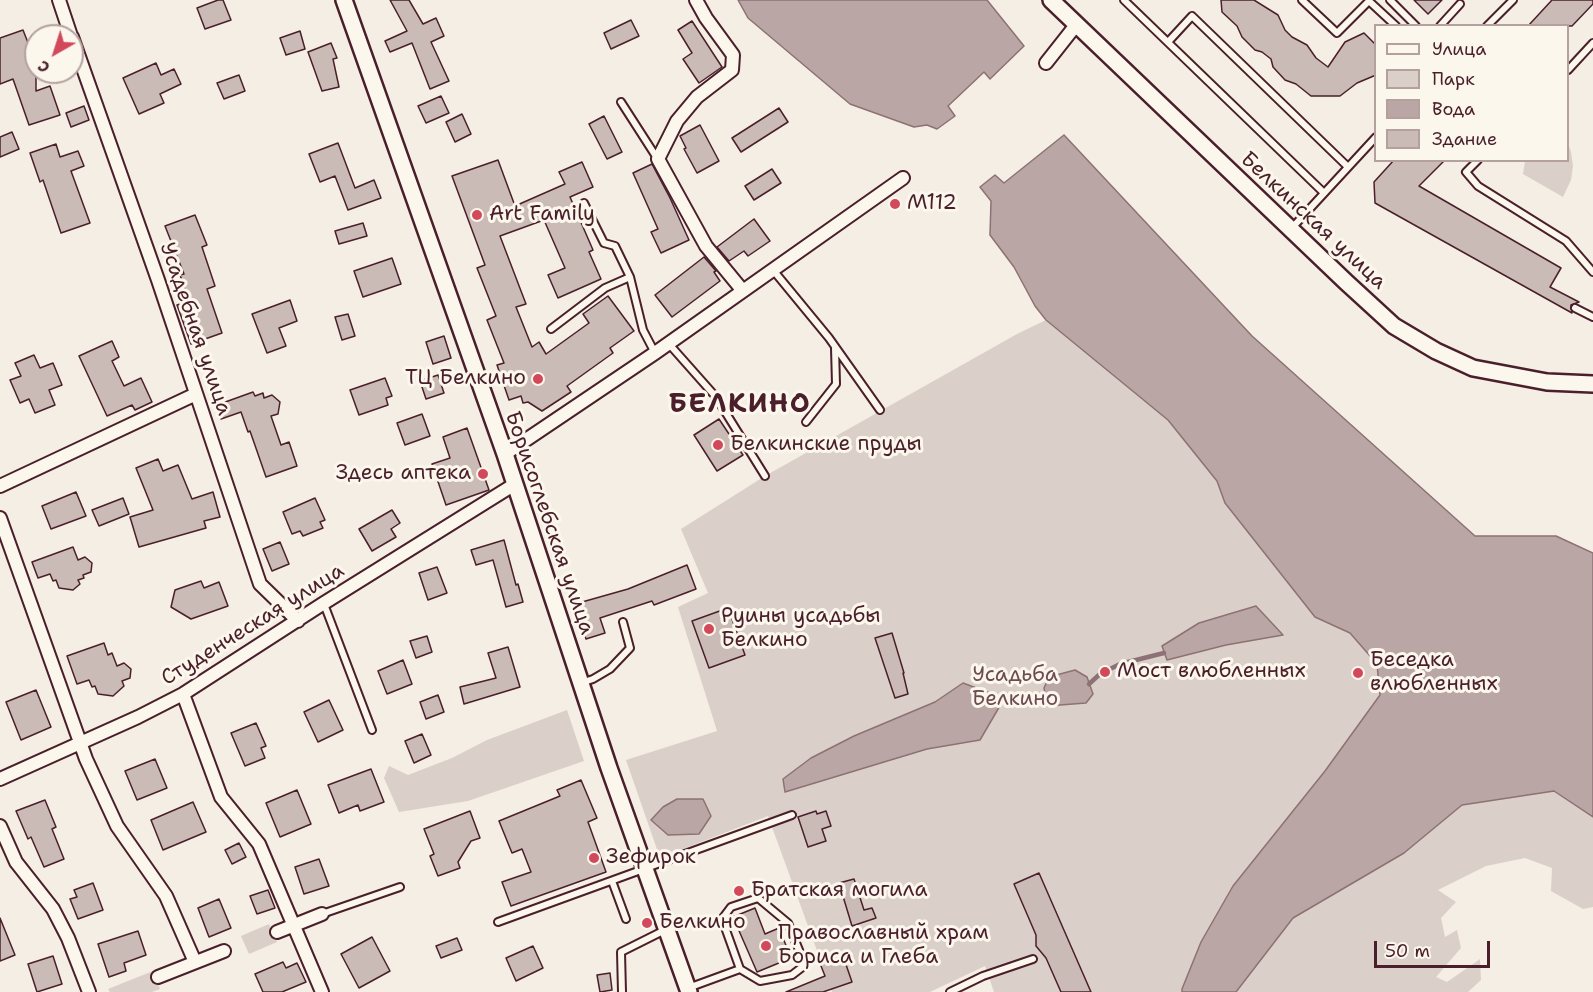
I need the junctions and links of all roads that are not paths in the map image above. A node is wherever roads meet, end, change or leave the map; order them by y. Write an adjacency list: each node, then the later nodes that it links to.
1 (59, 0): 10 (street, Усадебная улица)
2 (344, 0): 44 (street, Борисоглебская улица)
3 (696, 0): 23 (street)
4 (1051, 0): 15 (street, Белкинская улица)
5 (1302, 0): 11 (lane)
6 (1390, 0): 12 (lane)
7 (1513, 0): 14 (lane)
8 (1127, 1): 16 (lane)
9 (1460, 4): 13 (lane)
10 (67, 24)
11 (1394, 24)
12 (1414, 24)
13 (1442, 24)
14 (1489, 24)
15 (1076, 25): 18 (street); 29 (street, Белкинская улица)
16 (1168, 42): 25 (lane); 27 (lane)
17 (1593, 43): 19 (lane)
18 (1046, 63)
19 (1569, 69)
20 (84, 72): 41 (street, Усадебная улица)
21 (621, 102): 23 (lane)
22 (1374, 139): 25 (lane)
23 (658, 159): 33 (street)
24 (1476, 162): 31 (lane)
25 (1347, 166): 27 (lane)
26 (903, 178): 30 (street)
27 (1323, 192): 29 (lane)
28 (584, 203): 32 (lane)
29 (1291, 229): 40 (street, Белкинская улица)
30 (773, 270): 33 (street); 38 (lane)
31 (1593, 272)
32 (630, 277): 36 (lane); 39 (lane)
33 (743, 291): 37 (street)
34 (1575, 308): 35 (lane)
35 (1593, 317)
36 (551, 329)
37 (669, 344): 39 (street); 45 (lane)
38 (836, 347): 42 (lane); 43 (lane)
39 (655, 354): 44 (street)
40 (1593, 384)
41 (196, 394): 47 (street); 50 (street, Усадебная улица)
42 (880, 410)
43 (806, 423)
44 (505, 454): 46 (street, Борисоглебская улица)
45 (765, 476)
46 (515, 484): 49 (street, Студенческая улица); 52 (street, Борисоглебская улица)
47 (0, 485)
48 (0, 518): 55 (street)
49 (324, 603): 50 (street, Студенческая улица); 54 (lane)
50 (298, 621): 53 (street, Студенческая улица)
51 (622, 622): 52 (lane)
52 (581, 683): 59 (street, Борисоглебская улица)
53 (183, 694): 55 (street, Студенческая улица); 65 (street)
54 (372, 730)
55 (80, 743): 56 (street, Студенческая улица); 70 (street)
56 (0, 779)
57 (792, 815): 59 (lane)
58 (0, 826): 74 (street)
59 (644, 869): 60 (lane); 66 (street, Борисоглебская улица)
60 (612, 881): 63 (lane); 64 (lane)
61 (400, 887): 62 (lane)
62 (322, 914): 65 (street)
63 (627, 919)
64 (498, 922)
65 (294, 924): 67 (street); 75 (street)
66 (665, 930): 73 (street, Борисоглебская улица); 76 (lane)
67 (277, 932)
68 (224, 951): 70 (street)
69 (1033, 959): 77 (lane)
70 (195, 962): 72 (street)
71 (740, 969): 71 (lane); 73 (lane)
72 (158, 977)
73 (688, 990)
74 (89, 992)
75 (322, 992)
76 (622, 992)
77 (950, 992)

